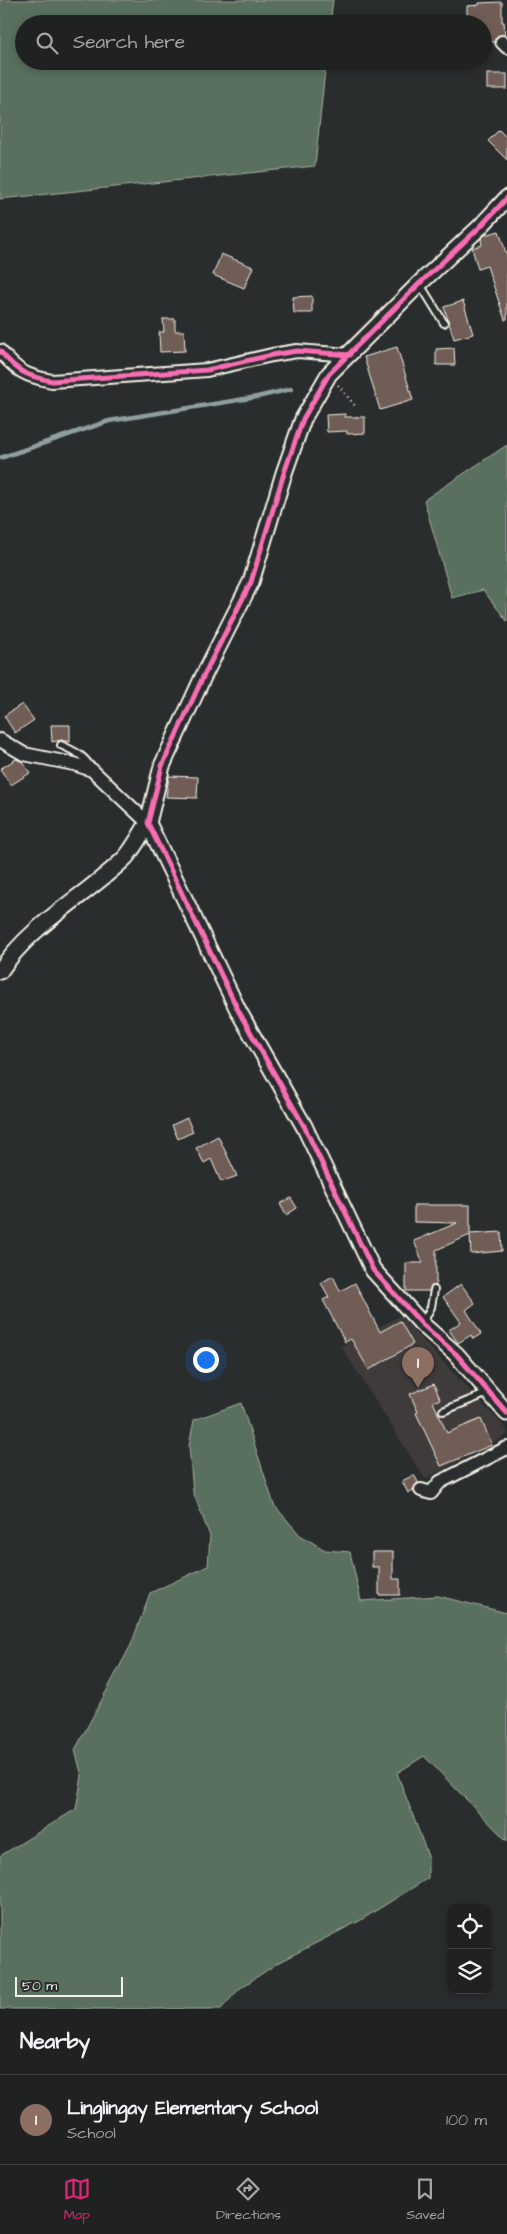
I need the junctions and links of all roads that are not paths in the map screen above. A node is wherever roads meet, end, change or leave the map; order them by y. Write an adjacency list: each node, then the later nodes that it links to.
1 (507, 198): 2 (street)
2 (420, 283): 3 (lane); 5 (street)
3 (444, 323)
4 (0, 351): 5 (street)
5 (350, 354): 9 (street)
6 (0, 740): 8 (street)
7 (61, 745): 8 (lane)
8 (92, 770): 9 (street)
9 (148, 822): 10 (street); 12 (street)
10 (0, 971)
11 (434, 1290): 12 (lane)
12 (422, 1324): 13 (street)
13 (491, 1392): 14 (lane); 15 (street)
14 (443, 1411)
15 (507, 1413)
16 (507, 1448): 17 (street)
17 (421, 1490)

